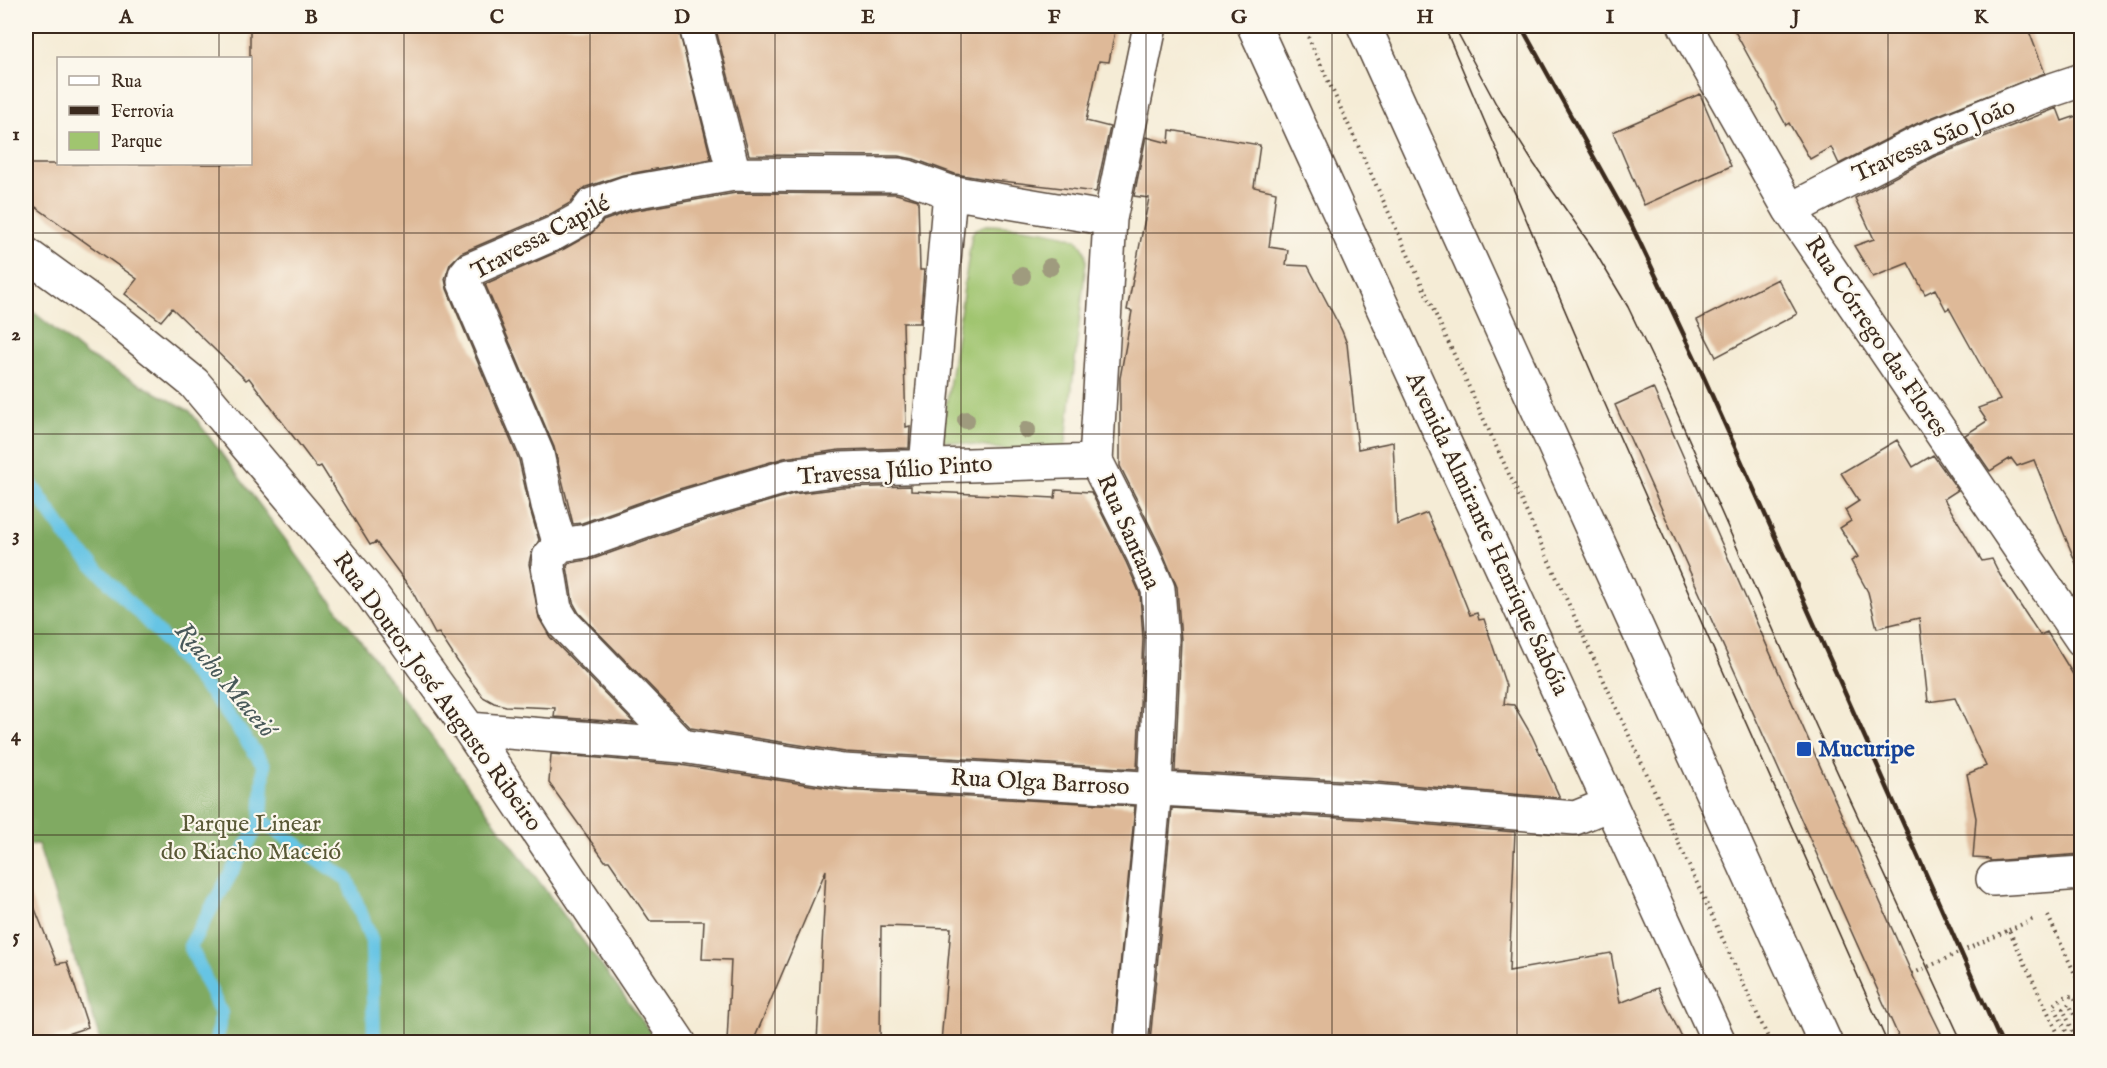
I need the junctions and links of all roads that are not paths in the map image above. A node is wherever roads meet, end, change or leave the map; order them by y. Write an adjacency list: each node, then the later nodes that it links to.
1 (696, 26): 7 (main road)
2 (1150, 26): 10 (main road, Rua Santana)
3 (1254, 26): 19 (main road, Avenida Almirante Henrique Sabóia)
4 (1364, 26): 25 (main road)
5 (1685, 26): 9 (main road, Rua Córrego das Flores)
6 (2082, 80): 9 (main road, Travessa São João)
7 (734, 174): 8 (main road, Travessa Capilé); 14 (main road, Travessa Capilé)
8 (951, 192): 10 (main road, Travessa Capilé); 13 (main road)
9 (1790, 210): 15 (main road, Rua Córrego das Flores)
10 (1110, 219): 12 (main road, Rua Santana)
11 (26, 254): 16 (main road, Rua Doutor José Augusto Ribeiro)
12 (1096, 461): 13 (main road, Travessa Júlio Pinto); 18 (main road, Rua Santana)
13 (926, 466): 14 (main road, Travessa Júlio Pinto)
14 (560, 545): 17 (main road)
15 (2082, 640)
16 (469, 729): 17 (main road, Rua Olga Barroso); 22 (main road, Rua Doutor José Augusto Ribeiro)
17 (682, 746): 18 (main road, Rua Olga Barroso)
18 (1155, 789): 19 (main road, Rua Olga Barroso); 23 (main road, Rua Santana)
19 (1610, 804): 24 (main road, Avenida Almirante Henrique Sabóia)
20 (2082, 873): 21 (main road)
21 (1993, 879)
22 (679, 1042)
23 (1131, 1042)
24 (1719, 1042)
25 (1825, 1042)

